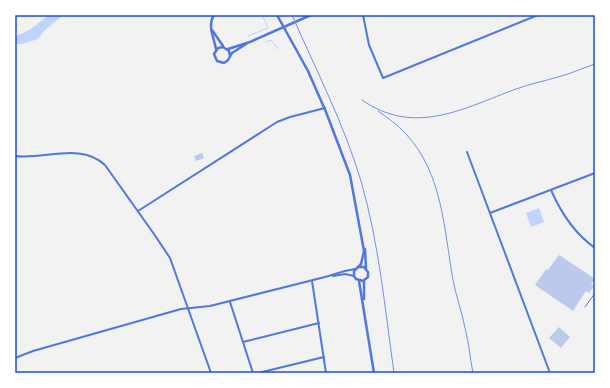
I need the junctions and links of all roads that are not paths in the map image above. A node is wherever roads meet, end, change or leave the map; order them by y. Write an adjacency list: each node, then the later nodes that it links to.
1 (214, 15): 6 (street)
2 (277, 15): 12 (street)
3 (312, 15): 7 (street)
4 (363, 15): 5 (street)
5 (538, 15)
6 (210, 26): 8 (street); 9 (street)
7 (250, 42): 10 (street); 11 (street)
8 (223, 47): 9 (street); 10 (street)
9 (216, 49): 11 (street)
10 (228, 49): 11 (street)
11 (230, 56)
12 (325, 108): 17 (street); 19 (street)
13 (468, 152): 18 (street)
14 (15, 156): 17 (street)
15 (595, 174): 16 (street)
16 (551, 190): 18 (street); 20 (street)
17 (138, 211): 32 (street)
18 (490, 213): 43 (street)
19 (363, 243): 21 (street); 22 (street)
20 (595, 248)
21 (359, 267): 22 (street); 23 (street)
22 (366, 268): 27 (street)
23 (355, 269): 24 (street); 25 (street)
24 (354, 276): 25 (street); 26 (street)
25 (326, 277): 28 (street)
26 (359, 280): 27 (street); 33 (street)
27 (364, 280): 33 (street)
28 (312, 281): 30 (street); 34 (street)
29 (595, 293): 31 (lane)
30 (230, 302): 32 (street); 35 (street)
31 (585, 307)
32 (188, 308): 37 (street); 38 (street)
33 (364, 308): 42 (street)
34 (319, 323): 35 (street); 36 (street)
35 (243, 342): 39 (street)
36 (324, 357): 40 (street); 41 (street)
37 (15, 358)
38 (211, 373)
39 (253, 373)
40 (258, 373)
41 (326, 373)
42 (374, 373)
43 (550, 373)

